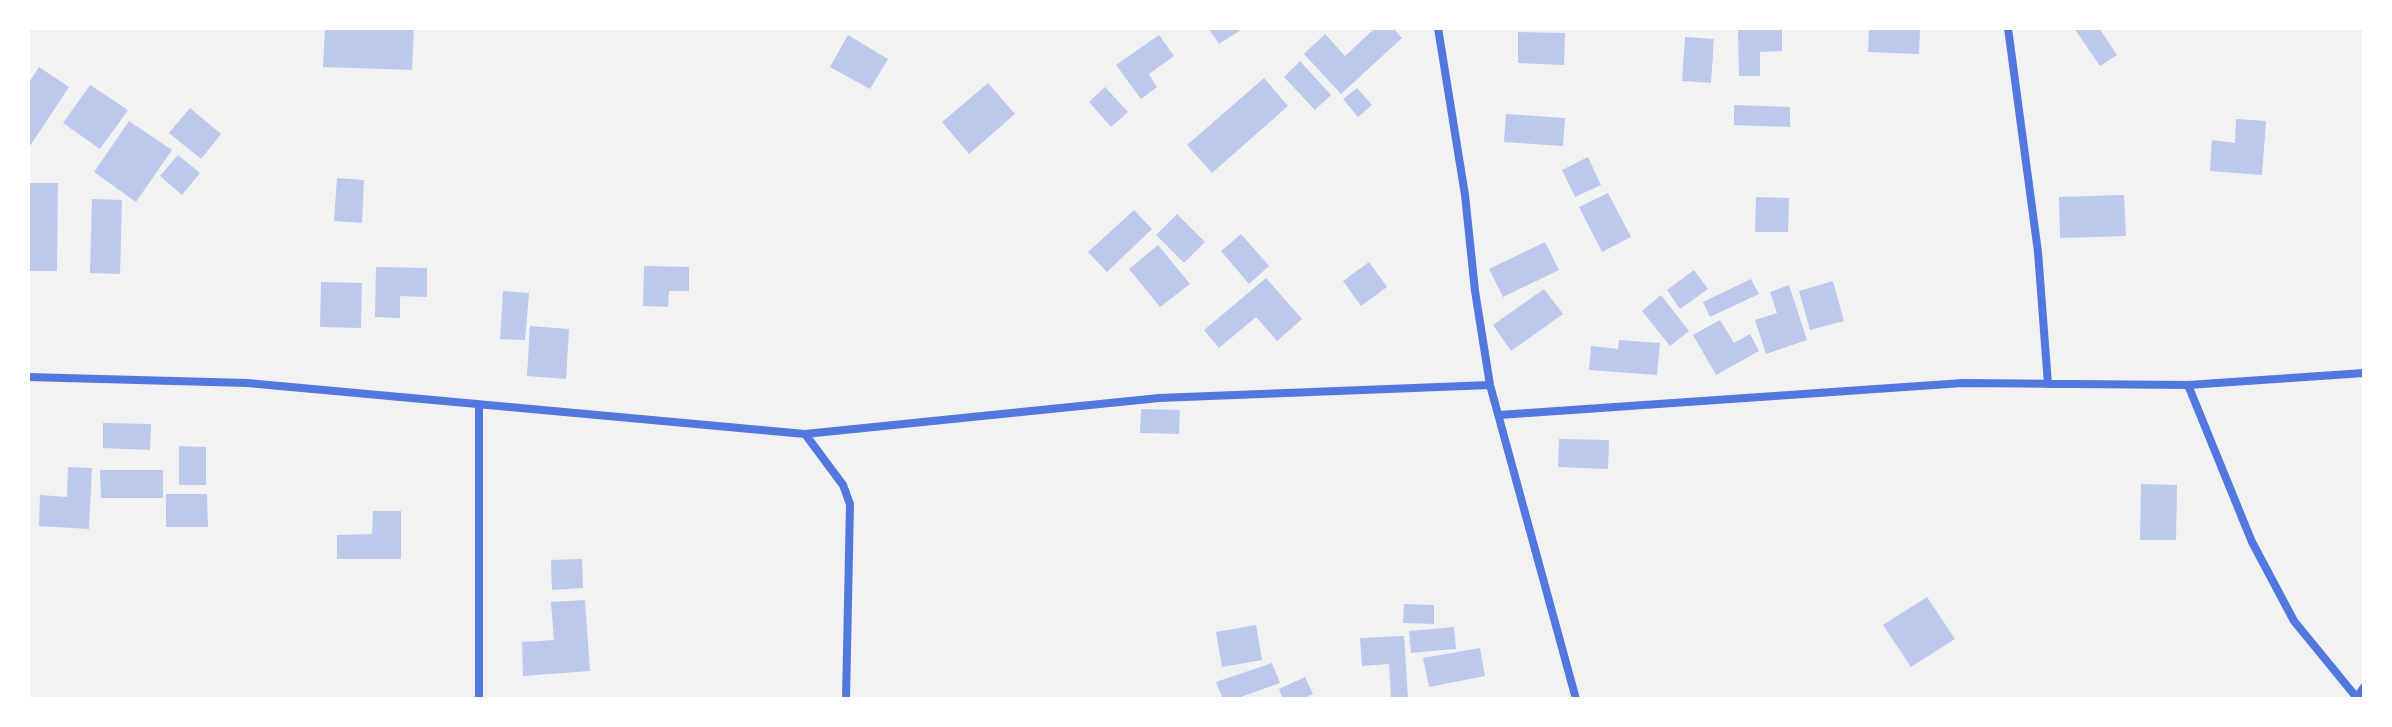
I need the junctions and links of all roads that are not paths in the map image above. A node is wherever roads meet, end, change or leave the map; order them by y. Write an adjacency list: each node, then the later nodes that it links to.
1 (1438, 28): 6 (street)
2 (2008, 28): 5 (street)
3 (2364, 373): 7 (street)
4 (28, 377): 8 (street)
5 (2048, 384): 7 (street); 9 (street)
6 (1490, 385): 9 (street); 10 (street)
7 (2188, 385): 12 (street)
8 (479, 407): 10 (street); 13 (street)
9 (1499, 415): 15 (street)
10 (805, 434): 14 (street)
11 (2364, 687): 12 (street)
12 (2357, 698)
13 (479, 699)
14 (846, 699)
15 (1576, 699)

